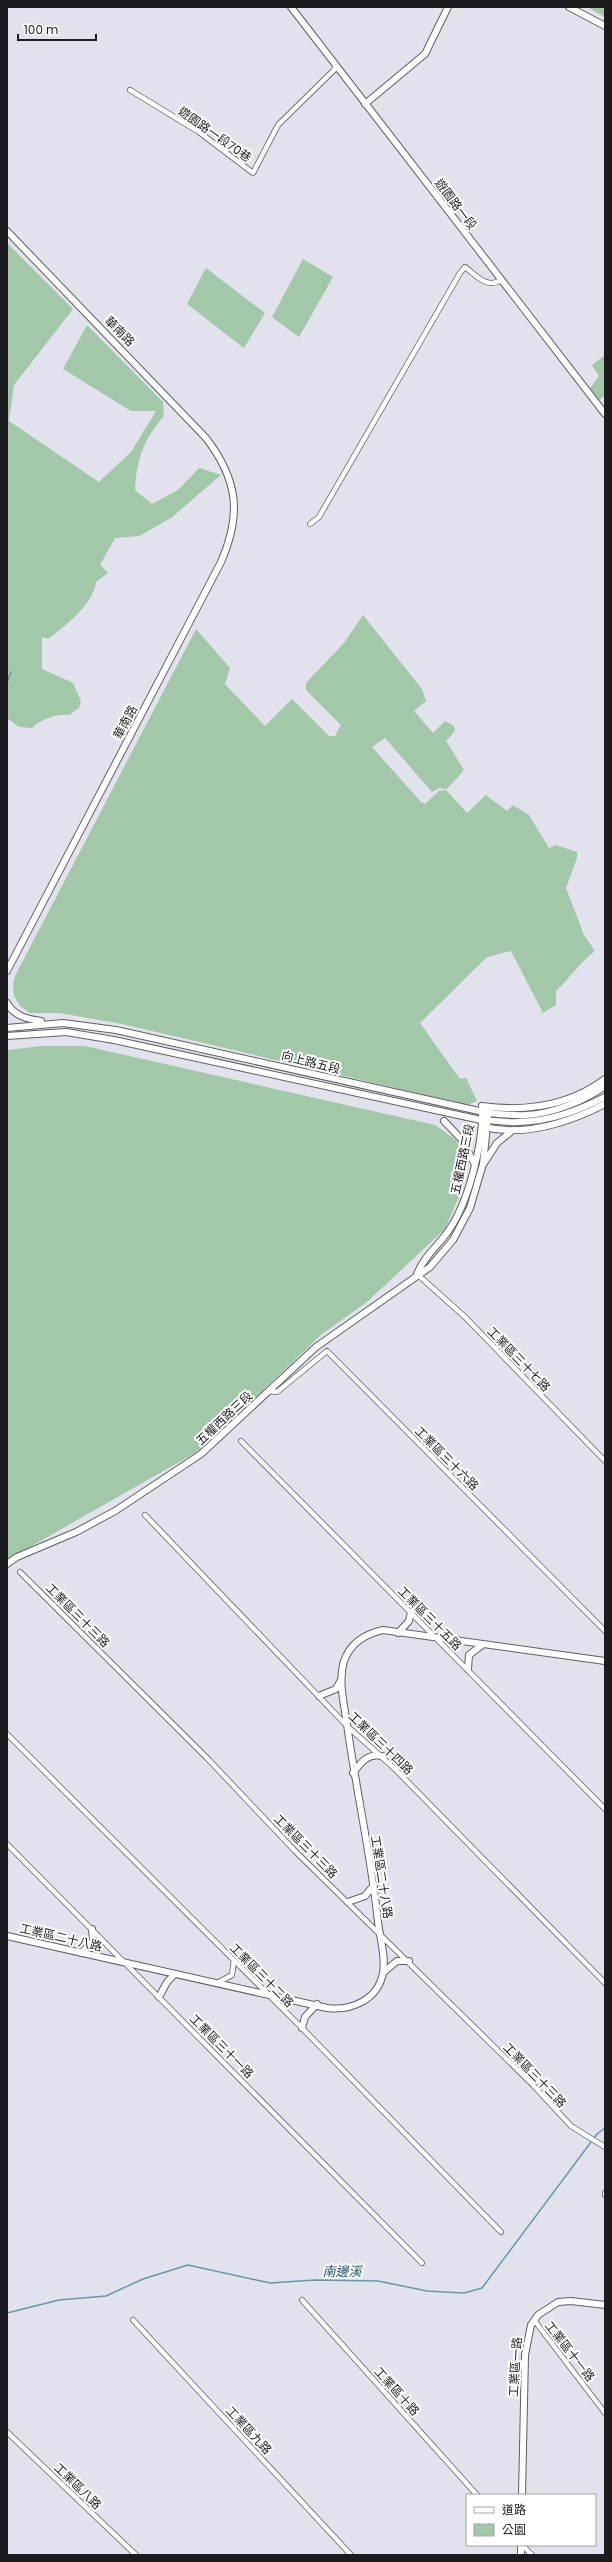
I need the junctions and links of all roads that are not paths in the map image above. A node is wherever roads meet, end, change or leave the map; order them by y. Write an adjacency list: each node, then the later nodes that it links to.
1 (290, 7): 5 (street, 遊園路一段)
2 (448, 7): 7 (street)
3 (569, 7): 4 (street)
4 (605, 26)
5 (336, 65): 6 (street, 遊園路一段70巷); 7 (street, 遊園路一段)
6 (130, 90)
7 (366, 104): 9 (street, 遊園路一段)
8 (7, 231): 12 (street, 華南路)
9 (501, 280): 10 (street, 遊園路一段); 11 (street)
10 (605, 414)
11 (310, 524)
12 (17, 952): 13 (street); 14 (street, 華南路)
13 (7, 966)
14 (7, 971)
15 (7, 1003): 16 (street)
16 (41, 1021)
17 (7, 1028): 23 (street, 向上路五段)
18 (7, 1036): 25 (street, 向上路五段)
19 (605, 1079): 23 (street, 向上路五段)
20 (605, 1086): 23 (street, 向上路五段)
21 (605, 1097): 23 (street, 向上路五段)
22 (605, 1104): 27 (street, 向上路五段)
23 (486, 1112): 25 (street, 五權西路三段); 26 (street, 五權西路三段)
24 (444, 1121): 28 (street)
25 (481, 1123): 26 (street, 向上路五段); 28 (street, 五權西路三段)
26 (488, 1128): 27 (street, 向上路五段); 29 (street, 五權西路三段)
27 (514, 1130): 29 (street)
28 (475, 1164): 30 (street, 五權西路三段)
29 (483, 1164): 30 (street, 五權西路三段)
30 (417, 1274): 31 (street, 五權西路三段); 33 (street, 工業區三十七路)
31 (269, 1391): 35 (street, 五權西路三段); 38 (street, 工業區三十六路)
32 (241, 1441): 37 (street, 工業區三十五路)
33 (605, 1461)
34 (145, 1515): 45 (street, 工業區三十四路)
35 (7, 1564)
36 (20, 1572): 53 (street, 工業區三十三路)
37 (411, 1612): 39 (street); 40 (street, 工業區三十五路)
38 (605, 1631)
39 (398, 1633): 40 (street, 工業區二十八路); 44 (street, 工業區二十八路)
40 (437, 1637): 41 (street, 工業區二十八路); 43 (street, 工業區三十五路)
41 (486, 1645): 42 (street, 工業區二十八路); 43 (street)
42 (604, 1660)
43 (468, 1669): 50 (street, 工業區三十五路)
44 (341, 1678): 45 (street); 46 (street, 工業區二十八路)
45 (320, 1696): 46 (street, 工業區三十四路)
46 (347, 1726): 48 (street, 工業區三十四路); 49 (street, 工業區二十八路)
47 (7, 1734): 59 (street, 工業區三十二路)
48 (382, 1756): 49 (street); 64 (street, 工業區三十四路)
49 (353, 1773): 52 (street, 工業區二十八路)
50 (605, 1809)
51 (7, 1844): 54 (street, 工業區三十一路)
52 (374, 1885): 53 (street); 55 (street, 工業區二十八路)
53 (348, 1902): 55 (street, 工業區三十三路)
54 (92, 1929): 57 (street); 58 (street, 工業區三十一路)
55 (380, 1932): 60 (street, 工業區三十三路); 61 (street, 工業區二十八路)
56 (7, 1936): 57 (street, 工業區二十八路)
57 (81, 1954): 58 (street, 工業區二十八路)
58 (123, 1960): 62 (street, 工業區二十八路); 66 (street, 工業區三十一路)
59 (234, 1960): 63 (street); 65 (street, 工業區三十二路)
60 (409, 1961): 61 (street); 69 (street, 工業區三十三路)
61 (384, 1972): 67 (street, 工業區二十八路)
62 (175, 1974): 63 (street, 工業區二十八路); 66 (street)
63 (219, 1982): 65 (street, 工業區二十八路)
64 (605, 1983)
65 (265, 1993): 67 (street, 工業區二十八路); 68 (street, 工業區三十二路)
66 (159, 1997): 71 (street, 工業區三十一路)
67 (317, 2004): 68 (street)
68 (302, 2028): 70 (street, 工業區三十二路)
69 (604, 2146)
70 (501, 2232)
71 (422, 2263)
72 (302, 2300): 78 (street, 工業區十路)
73 (605, 2305): 75 (street, 工業區一路)
74 (132, 2320): 82 (street, 工業區九路)
75 (534, 2320): 76 (street, 工業區十一路); 79 (street, 工業區一路)
76 (605, 2413)
77 (7, 2432): 81 (street, 工業區八路)
78 (476, 2494)
79 (522, 2494)
80 (523, 2546): 83 (street)
81 (136, 2555)
82 (351, 2555)
83 (532, 2555)

